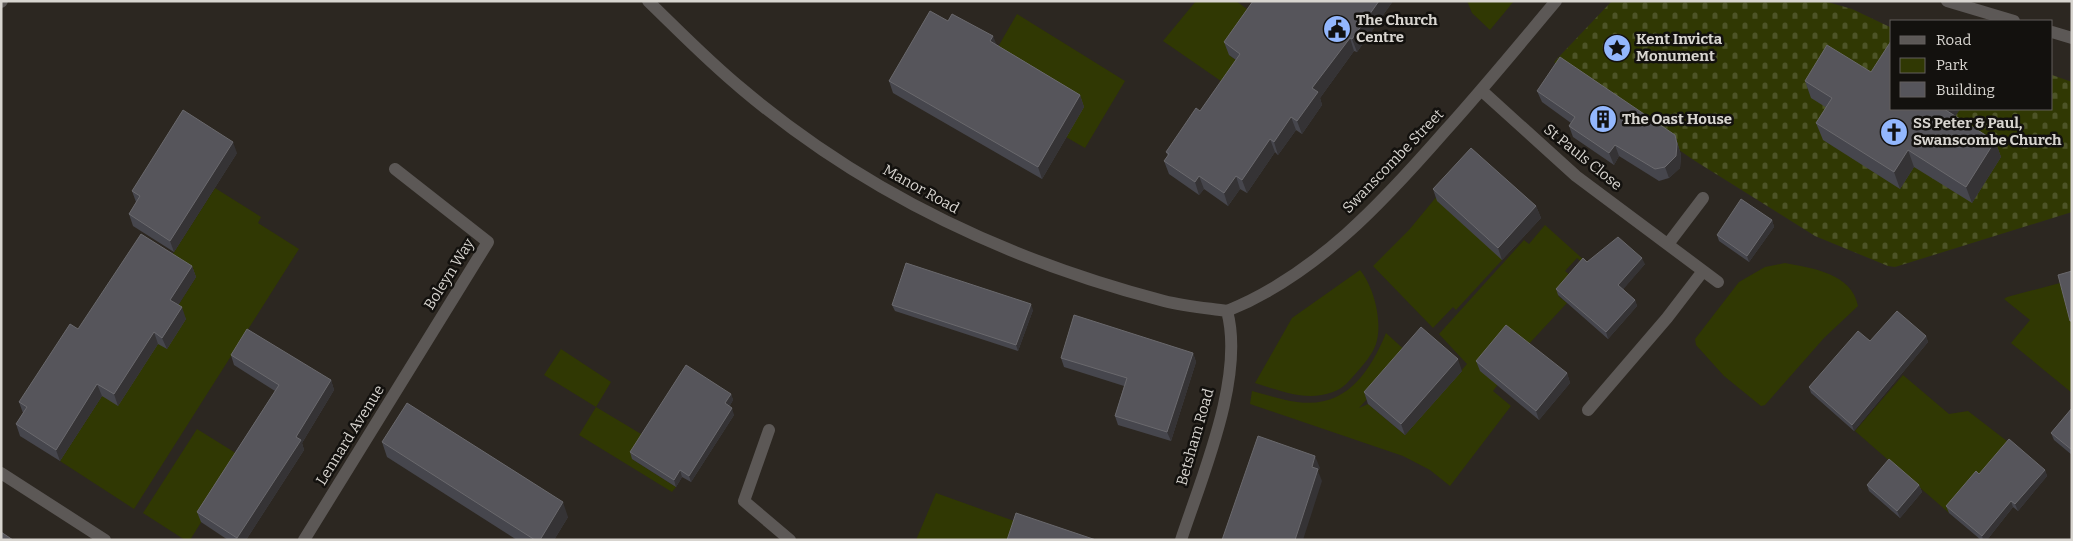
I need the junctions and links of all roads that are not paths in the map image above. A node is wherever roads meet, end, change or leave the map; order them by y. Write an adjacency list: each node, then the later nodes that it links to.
1 (648, 1): 13 (street, Manor Road)
2 (1556, 1): 7 (street, Swanscombe Street)
3 (1947, 1): 4 (street)
4 (2011, 20)
5 (2053, 32): 6 (street)
6 (2072, 38)
7 (1481, 90): 10 (street, St Pauls Close); 13 (street, Swanscombe Street)
8 (395, 169): 14 (street, Boleyn Way)
9 (1703, 198): 10 (street)
10 (1668, 244): 11 (street, St Pauls Close)
11 (1703, 271): 12 (street, St Pauls Close); 15 (street)
12 (1718, 282)
13 (1227, 311): 21 (street, Betsham Road)
14 (423, 347): 19 (street, Lennard Avenue)
15 (1588, 410)
16 (769, 430): 20 (street)
17 (1, 473): 18 (street)
18 (105, 540)
19 (304, 540)
20 (790, 540)
21 (1180, 540)

